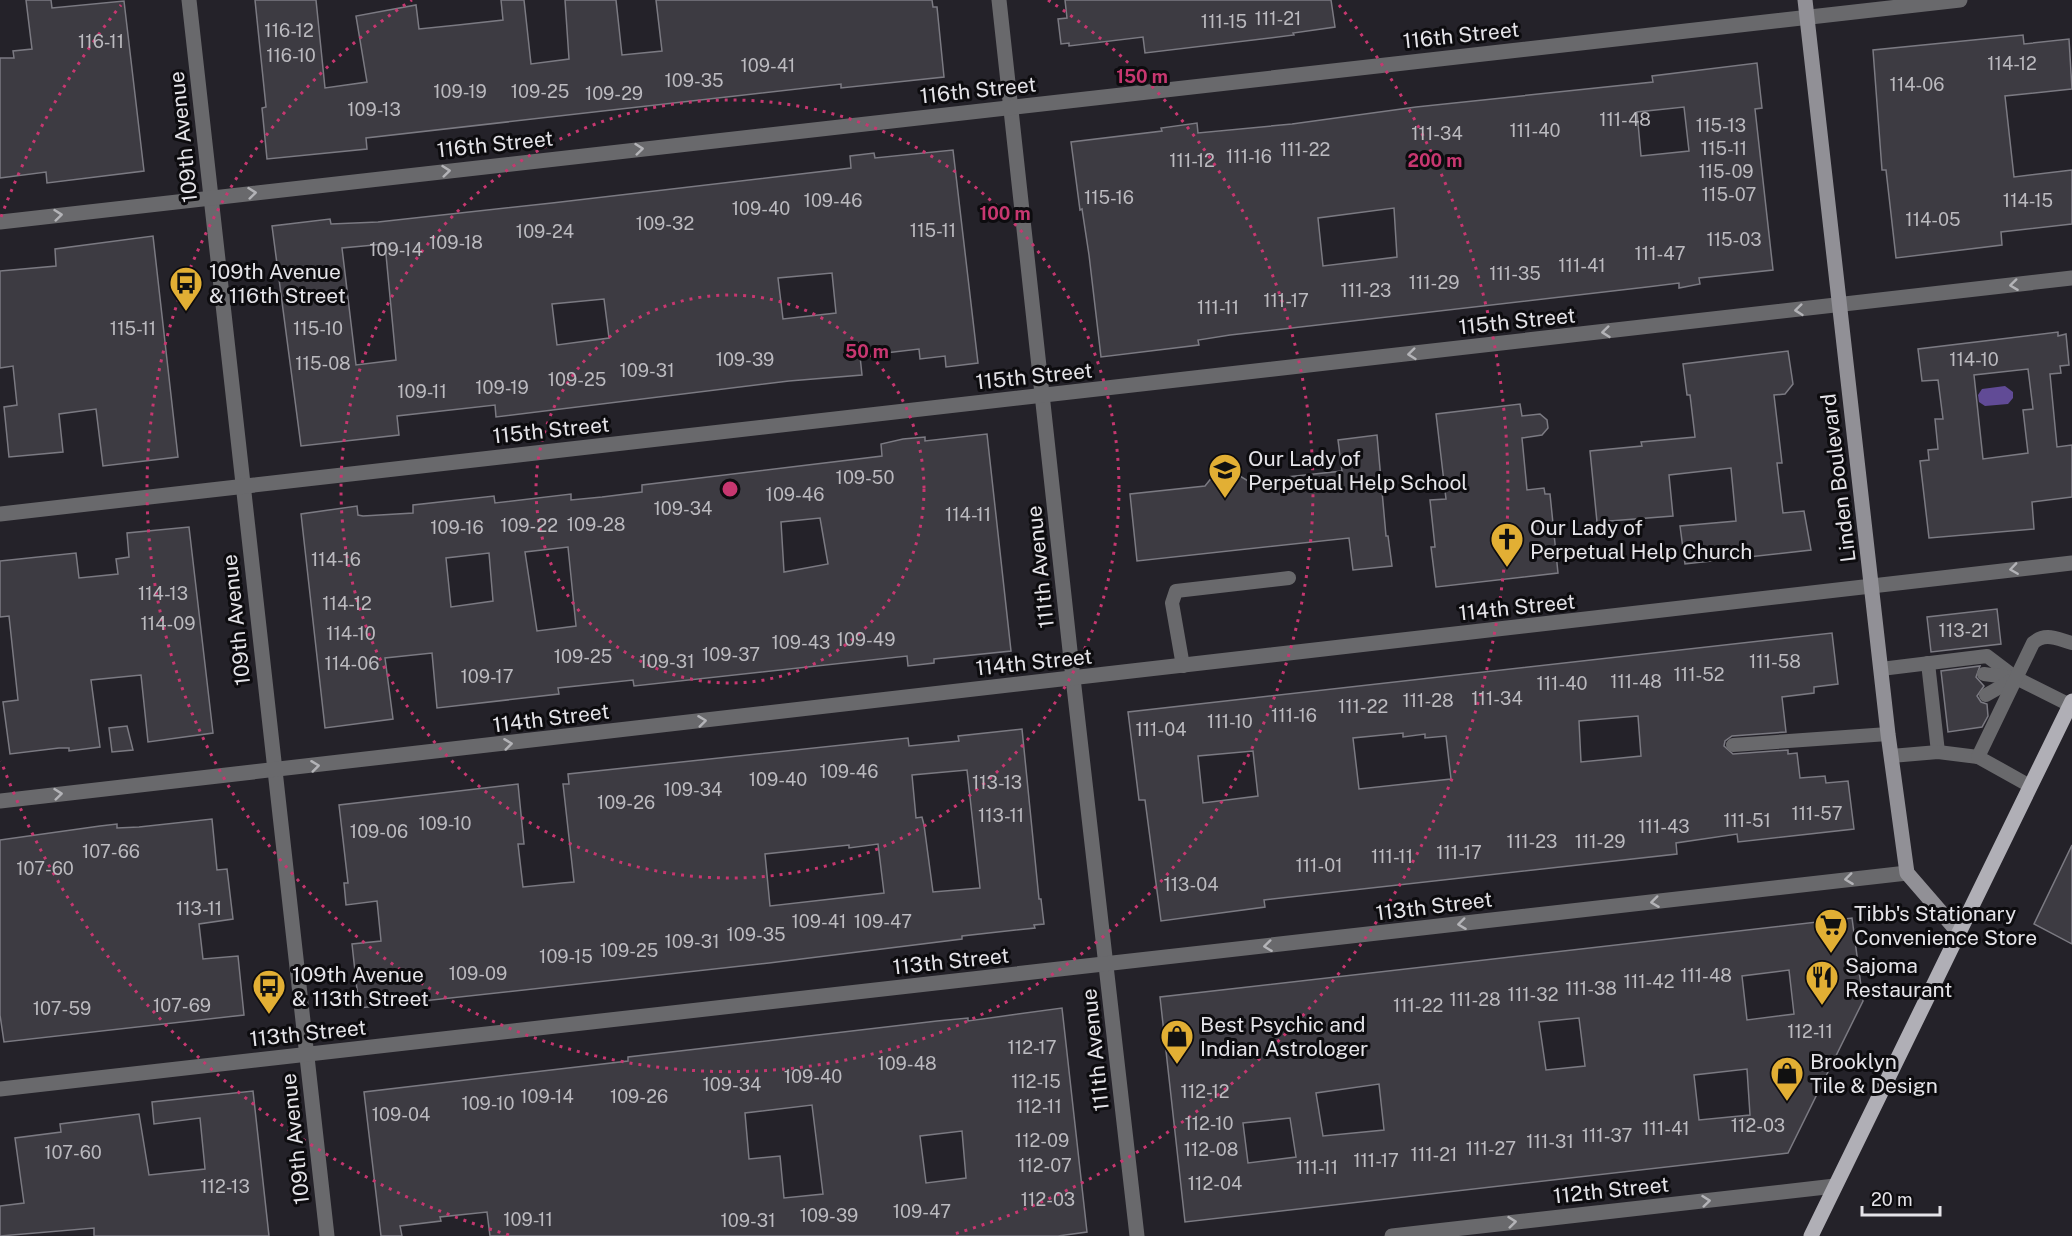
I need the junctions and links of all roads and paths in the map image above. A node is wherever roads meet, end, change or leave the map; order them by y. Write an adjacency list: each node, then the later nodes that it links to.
1 (189, 0): 7 (street, 109th Avenue)
2 (999, 0): 6 (street, 111th Avenue)
3 (1805, 0): 5 (main road, Linden Boulevard)
4 (1960, 0): 5 (street, 116th Street)
5 (1807, 17): 6 (street, 116th Street); 10 (main road, Linden Boulevard)
6 (1010, 107): 7 (street, 116th Street, one-way to 6); 11 (street, 111th Avenue)
7 (211, 198): 8 (street, 116th Street, one-way to 7); 12 (street, 109th Avenue)
8 (0, 222)
9 (2072, 278): 10 (street, 115th Street, one-way to 10)
10 (1840, 305): 11 (street, 115th Street, one-way to 11); 16 (main road, Linden Boulevard)
11 (1043, 396): 12 (street, 115th Street); 22 (street, 111th Avenue)
12 (242, 486): 13 (street, 115th Street); 32 (street, 109th Avenue)
13 (0, 514)
14 (2072, 563): 16 (street, 114th Street, one-way to 16)
15 (1290, 578): 19 (lane)
16 (1872, 588): 19 (street, 114th Street); 20 (main road, Linden Boulevard)
17 (2072, 643): 23 (lane)
18 (1928, 663): 20 (lane); 23 (lane); 29 (lane)
19 (1183, 666): 22 (street, 114th Street)
20 (1881, 669): 27 (main road, Linden Boulevard)
21 (1984, 674): 23 (lane)
22 (1073, 678): 32 (street, 114th Street, one-way to 22); 37 (street, 111th Avenue)
23 (2016, 678): 24 (lane); 25 (lane); 26 (lane); 31 (lane)
24 (1986, 695)
25 (2071, 703): 33 (main road)
26 (1988, 715)
27 (1888, 734): 28 (lane); 30 (main road, Linden Boulevard)
28 (1733, 746)
29 (1938, 752): 30 (lane); 31 (lane)
30 (1891, 756): 35 (main road, Linden Boulevard)
31 (1978, 757): 33 (lane)
32 (274, 771): 34 (street, 114th Street, one-way to 32); 38 (street, 109th Avenue)
33 (2030, 786): 36 (main road)
34 (0, 801)
35 (1907, 873): 36 (main road); 37 (street, 113th Street, one-way to 37)
36 (1959, 933): 40 (main road)
37 (1106, 964): 38 (street, 113th Street); 42 (street, 111th Avenue)
38 (307, 1054): 39 (street, 113th Street); 41 (street, 109th Avenue)
39 (0, 1089)
40 (1836, 1186): 43 (street, 112th Street, one-way to 40); 44 (main road)
41 (327, 1236)
42 (1137, 1236)
43 (1392, 1236)
44 (1811, 1236)

